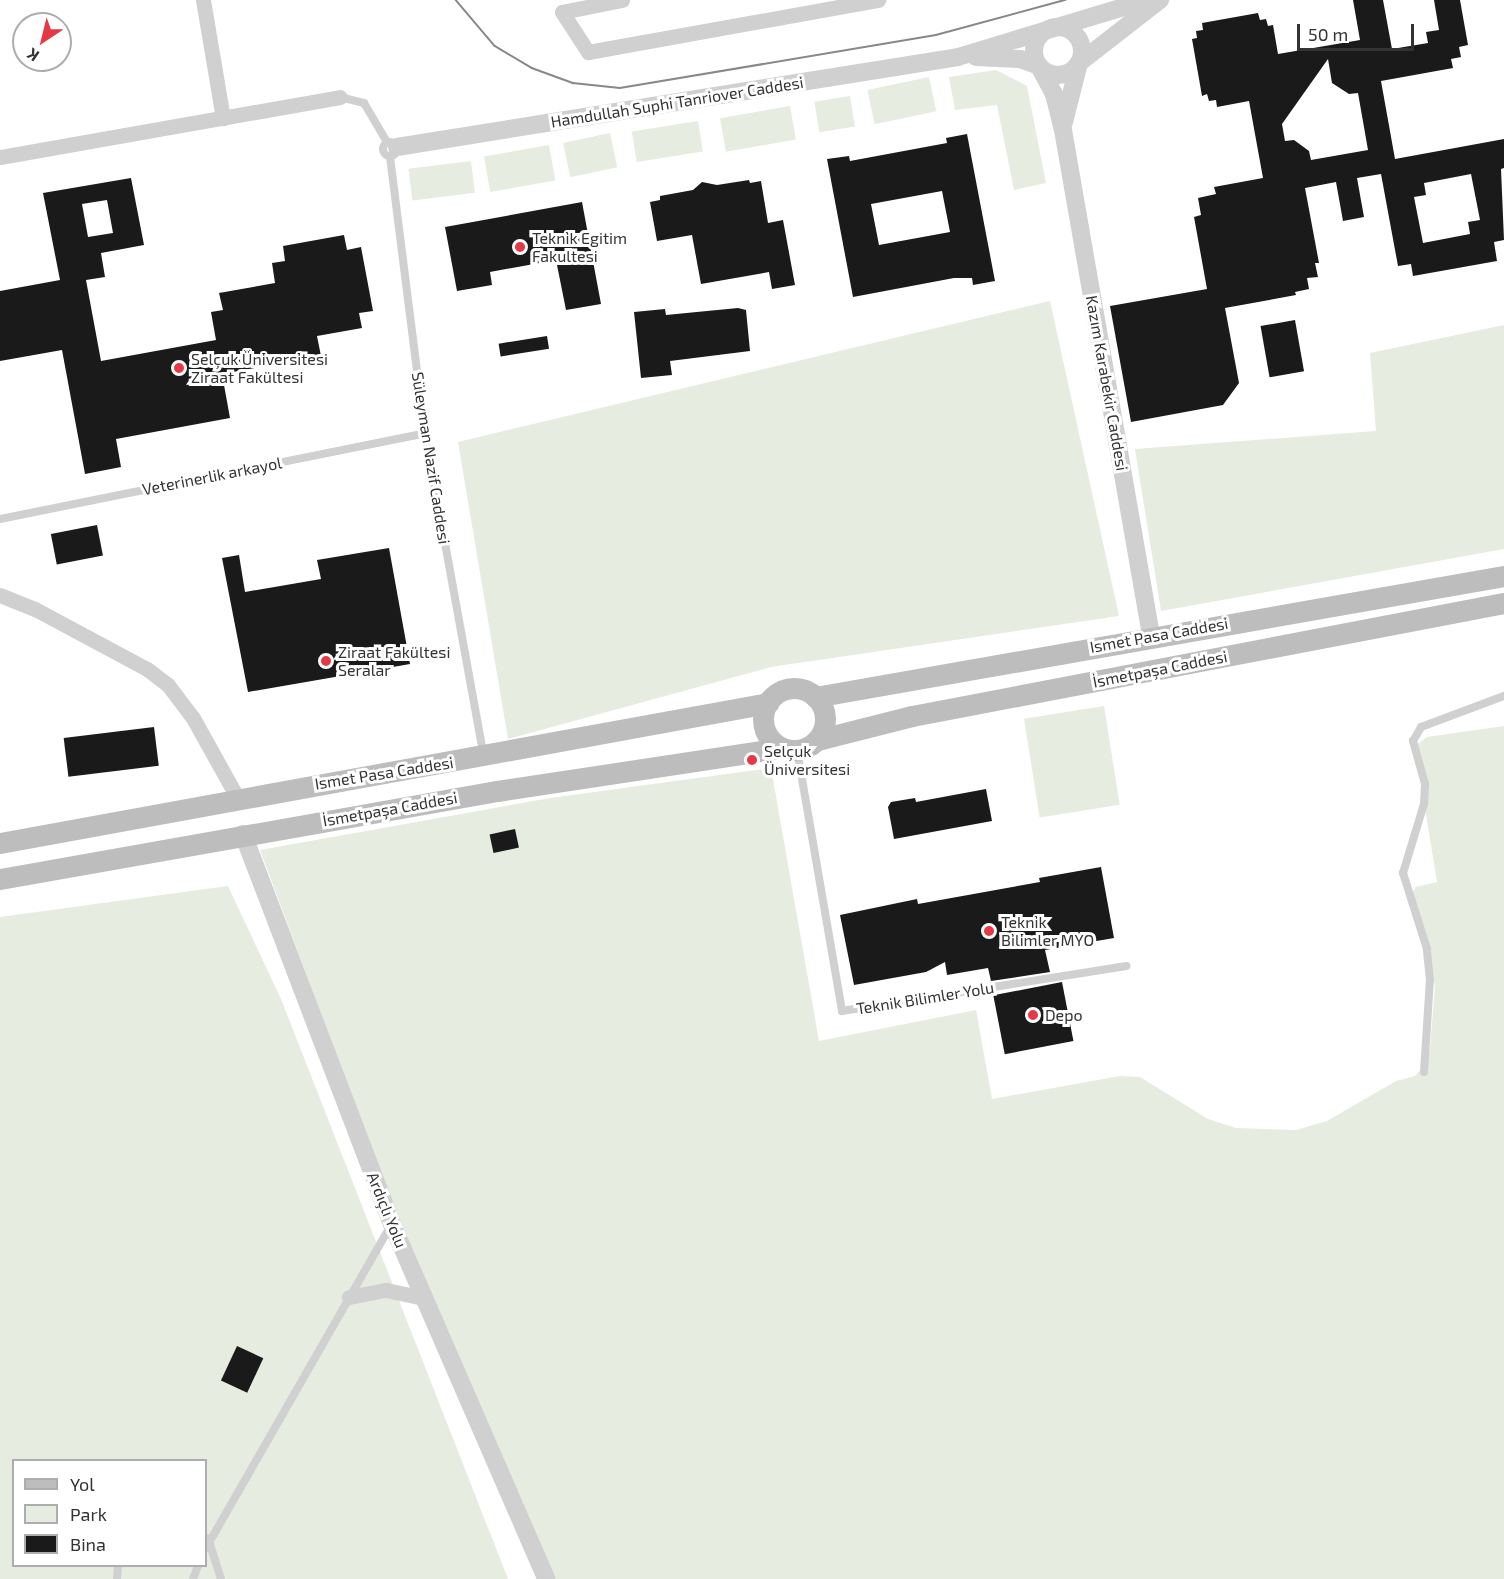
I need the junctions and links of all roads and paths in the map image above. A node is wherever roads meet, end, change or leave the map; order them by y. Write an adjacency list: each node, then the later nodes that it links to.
1 (203, 0): 11 (street)
2 (622, 0): 3 (street)
3 (878, 0)
4 (1147, 0): 6 (street)
5 (1160, 0): 8 (street)
6 (1052, 27): 7 (street); 8 (street); 9 (street)
7 (958, 57): 9 (street); 13 (street, Hamdullah Suphi Tanriover Caddesi)
8 (1080, 63): 9 (street); 12 (street)
9 (1039, 66): 12 (street)
10 (340, 97): 11 (street); 13 (lane)
11 (223, 118): 14 (street)
12 (1063, 130): 20 (street, Kazım Karabekir Caddesi)
13 (391, 149): 15 (lane, Süleyman Nazif Caddesi)
14 (0, 157)
15 (425, 434): 16 (lane, Veterinerlik arkayol); 26 (lane, Süleyman Nazif Caddesi)
16 (0, 519)
17 (1504, 576): 20 (main road, Ismet Pasa Caddesi)
18 (0, 595): 27 (street)
19 (1504, 603): 24 (main road, İsmetpaşa Caddesi)
20 (1151, 635): 22 (main road, Ismet Pasa Caddesi)
21 (1504, 696): 32 (lane)
22 (815, 697): 23 (main road); 24 (main road)
23 (768, 703): 25 (main road); 26 (main road, Ismet Pasa Caddesi)
24 (818, 740): 25 (main road)
25 (790, 749): 28 (main road, İsmetpaşa Caddesi); 31 (lane, Teknik Bilimler Yolu)
26 (484, 757): 27 (main road, Ismet Pasa Caddesi)
27 (237, 797): 29 (main road, Ismet Pasa Caddesi)
28 (243, 834): 30 (main road, İsmetpaşa Caddesi); 33 (street, Ardıçlı Yolu)
29 (0, 843)
30 (0, 879)
31 (1126, 966)
32 (1424, 1072)
33 (392, 1224): 34 (lane); 35 (street, Ardıçlı Yolu)
34 (349, 1297): 35 (street); 36 (lane)
35 (423, 1298): 38 (street, Ardıçlı Yolu)
36 (207, 1538): 37 (lane)
37 (221, 1579)
38 (546, 1579)

